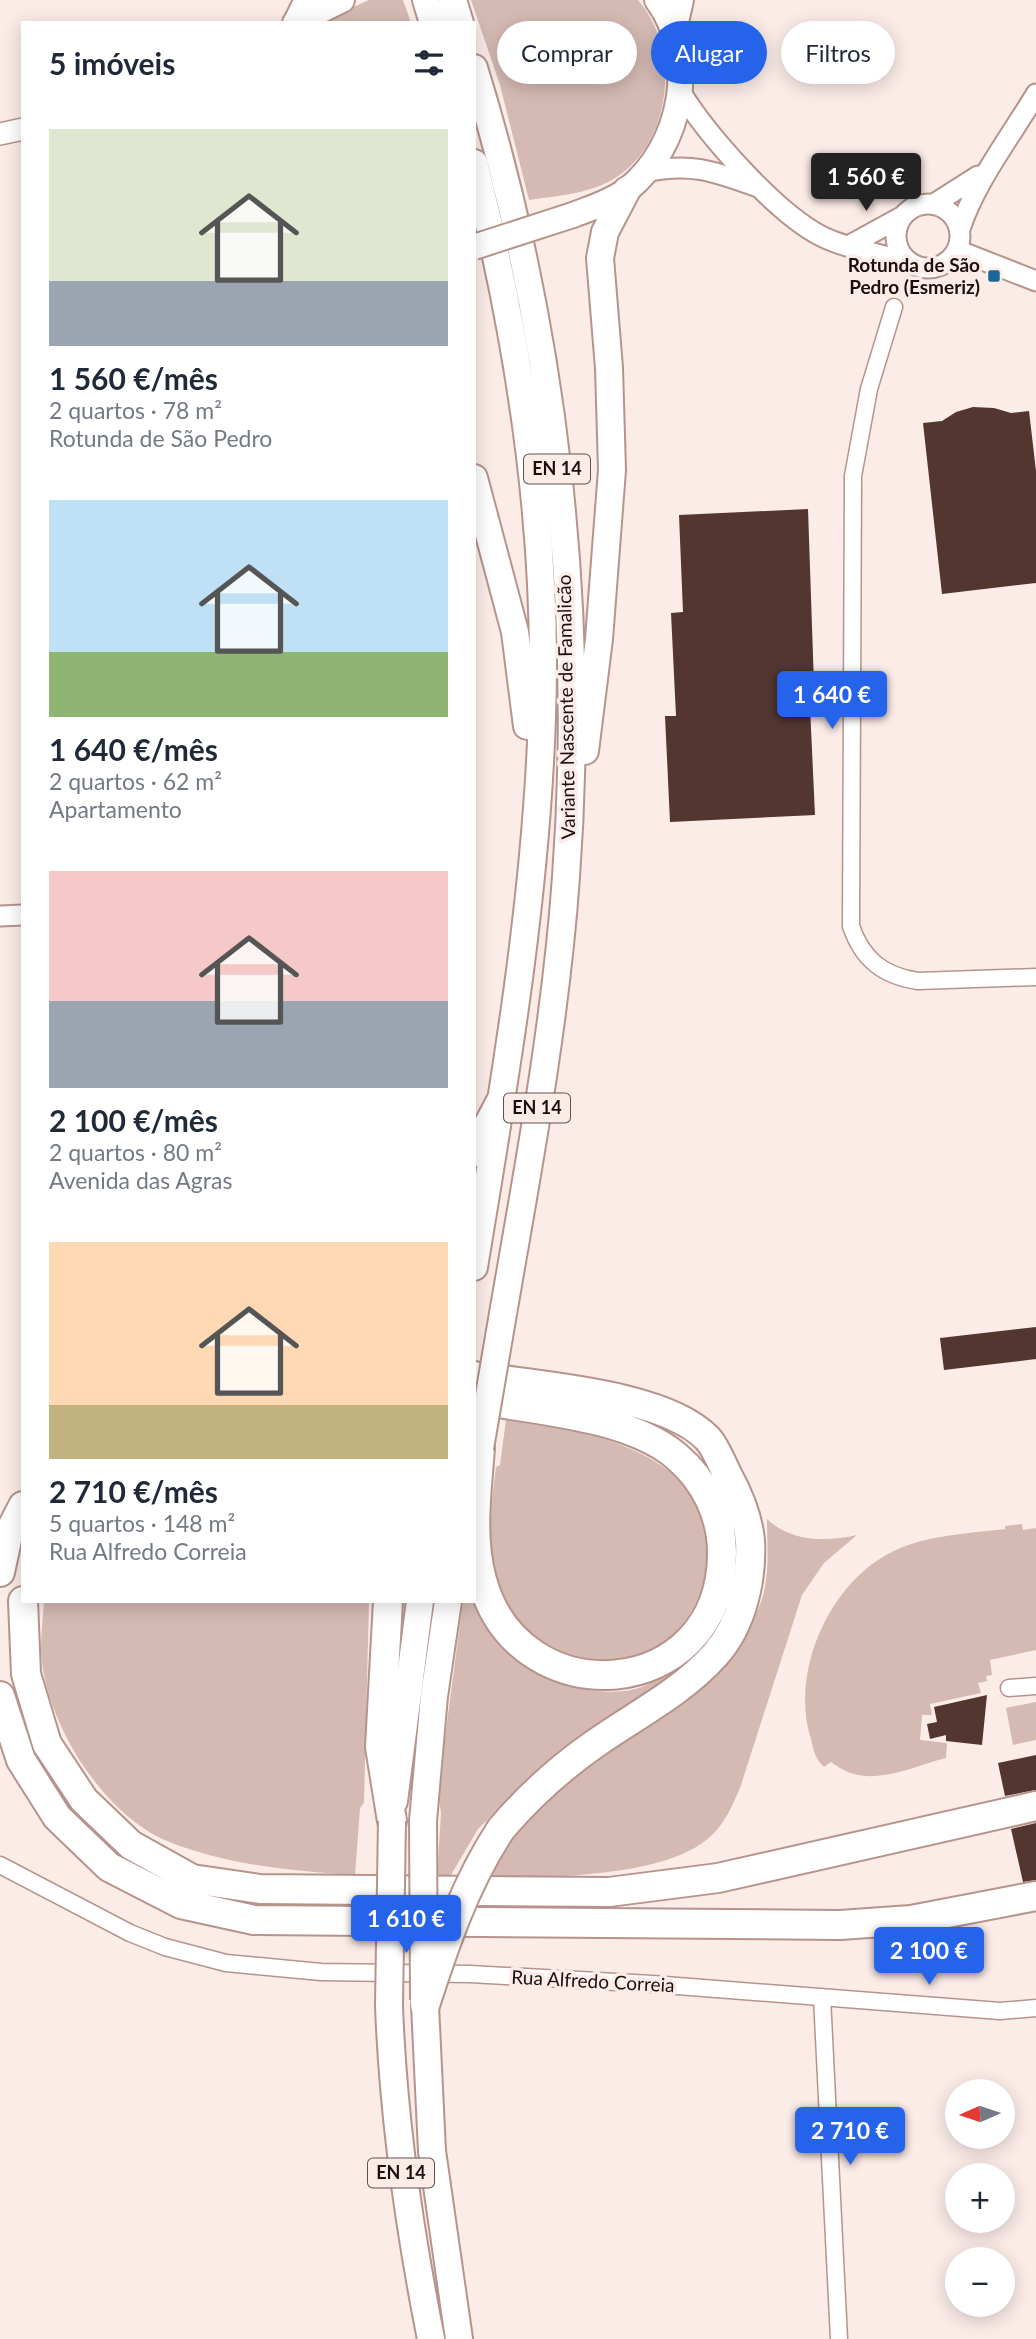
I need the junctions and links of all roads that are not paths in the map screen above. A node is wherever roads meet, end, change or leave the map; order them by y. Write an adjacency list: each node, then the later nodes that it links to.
1 (342, 0): 6 (main road)
2 (426, 0): 7 (highway)
3 (453, 0): 8 (highway)
4 (657, 0): 9 (main road)
5 (681, 0): 10 (main road)
6 (300, 14)
7 (432, 21)
8 (459, 21)
9 (669, 21)
10 (676, 21)
11 (476, 75): 32 (highway, Variante Nascente de Famalicão / EN 14)
12 (680, 84): 13 (main road)
13 (680, 91): 19 (main road); 20 (street)
14 (1036, 94): 17 (street)
15 (21, 129): 16 (main road)
16 (0, 134)
17 (996, 162): 21 (street); 23 (street)
18 (476, 171): 31 (highway, Variante Nascente de Famalicão / EN 14)
19 (636, 181): 20 (street); 25 (main road, bridge); 32 (highway)
20 (762, 189): 24 (street)
21 (934, 204): 22 (street); 23 (street)
22 (901, 217): 24 (street); 27 (street)
23 (960, 229): 26 (street)
24 (850, 245): 27 (street)
25 (476, 246)
26 (957, 250): 27 (street); 28 (street)
27 (908, 262)
28 (1036, 281)
29 (894, 307): 35 (street)
30 (476, 486): 31 (highway)
31 (536, 817): 36 (highway, Variante Nascente de Famalicão / EN 14)
32 (566, 877): 41 (highway, Variante Nascente de Famalicão / EN 14, bridge)
33 (21, 915): 34 (street)
34 (0, 916)
35 (1036, 978)
36 (502, 1101): 37 (highway); 38 (highway, Variante Nascente de Famalicão / EN 14)
37 (476, 1148)
38 (476, 1254)
39 (476, 1376): 58 (highway, bridge)
40 (476, 1399): 44 (highway)
41 (477, 1460): 42 (highway)
42 (476, 1494)
43 (21, 1510): 45 (highway)
44 (476, 1535)
45 (0, 1572)
46 (23, 1603): 53 (highway)
47 (388, 1603): 54 (highway)
48 (420, 1603): 54 (highway, EN 14)
49 (448, 1603): 58 (highway, EN 14, bridge)
50 (1036, 1686): 51 (street)
51 (1009, 1688)
52 (0, 1696): 56 (highway)
53 (1036, 1806)
54 (392, 1821): 60 (highway, EN 14, bridge)
55 (0, 1865): 57 (street, Rua Alfredo Correia)
56 (1036, 1896)
57 (822, 1997): 59 (street, Rua Alfredo Correia); 62 (street)
58 (425, 2005): 61 (highway, EN 14)
59 (1036, 2008)
60 (431, 2339)
61 (458, 2339)
62 (839, 2339)

